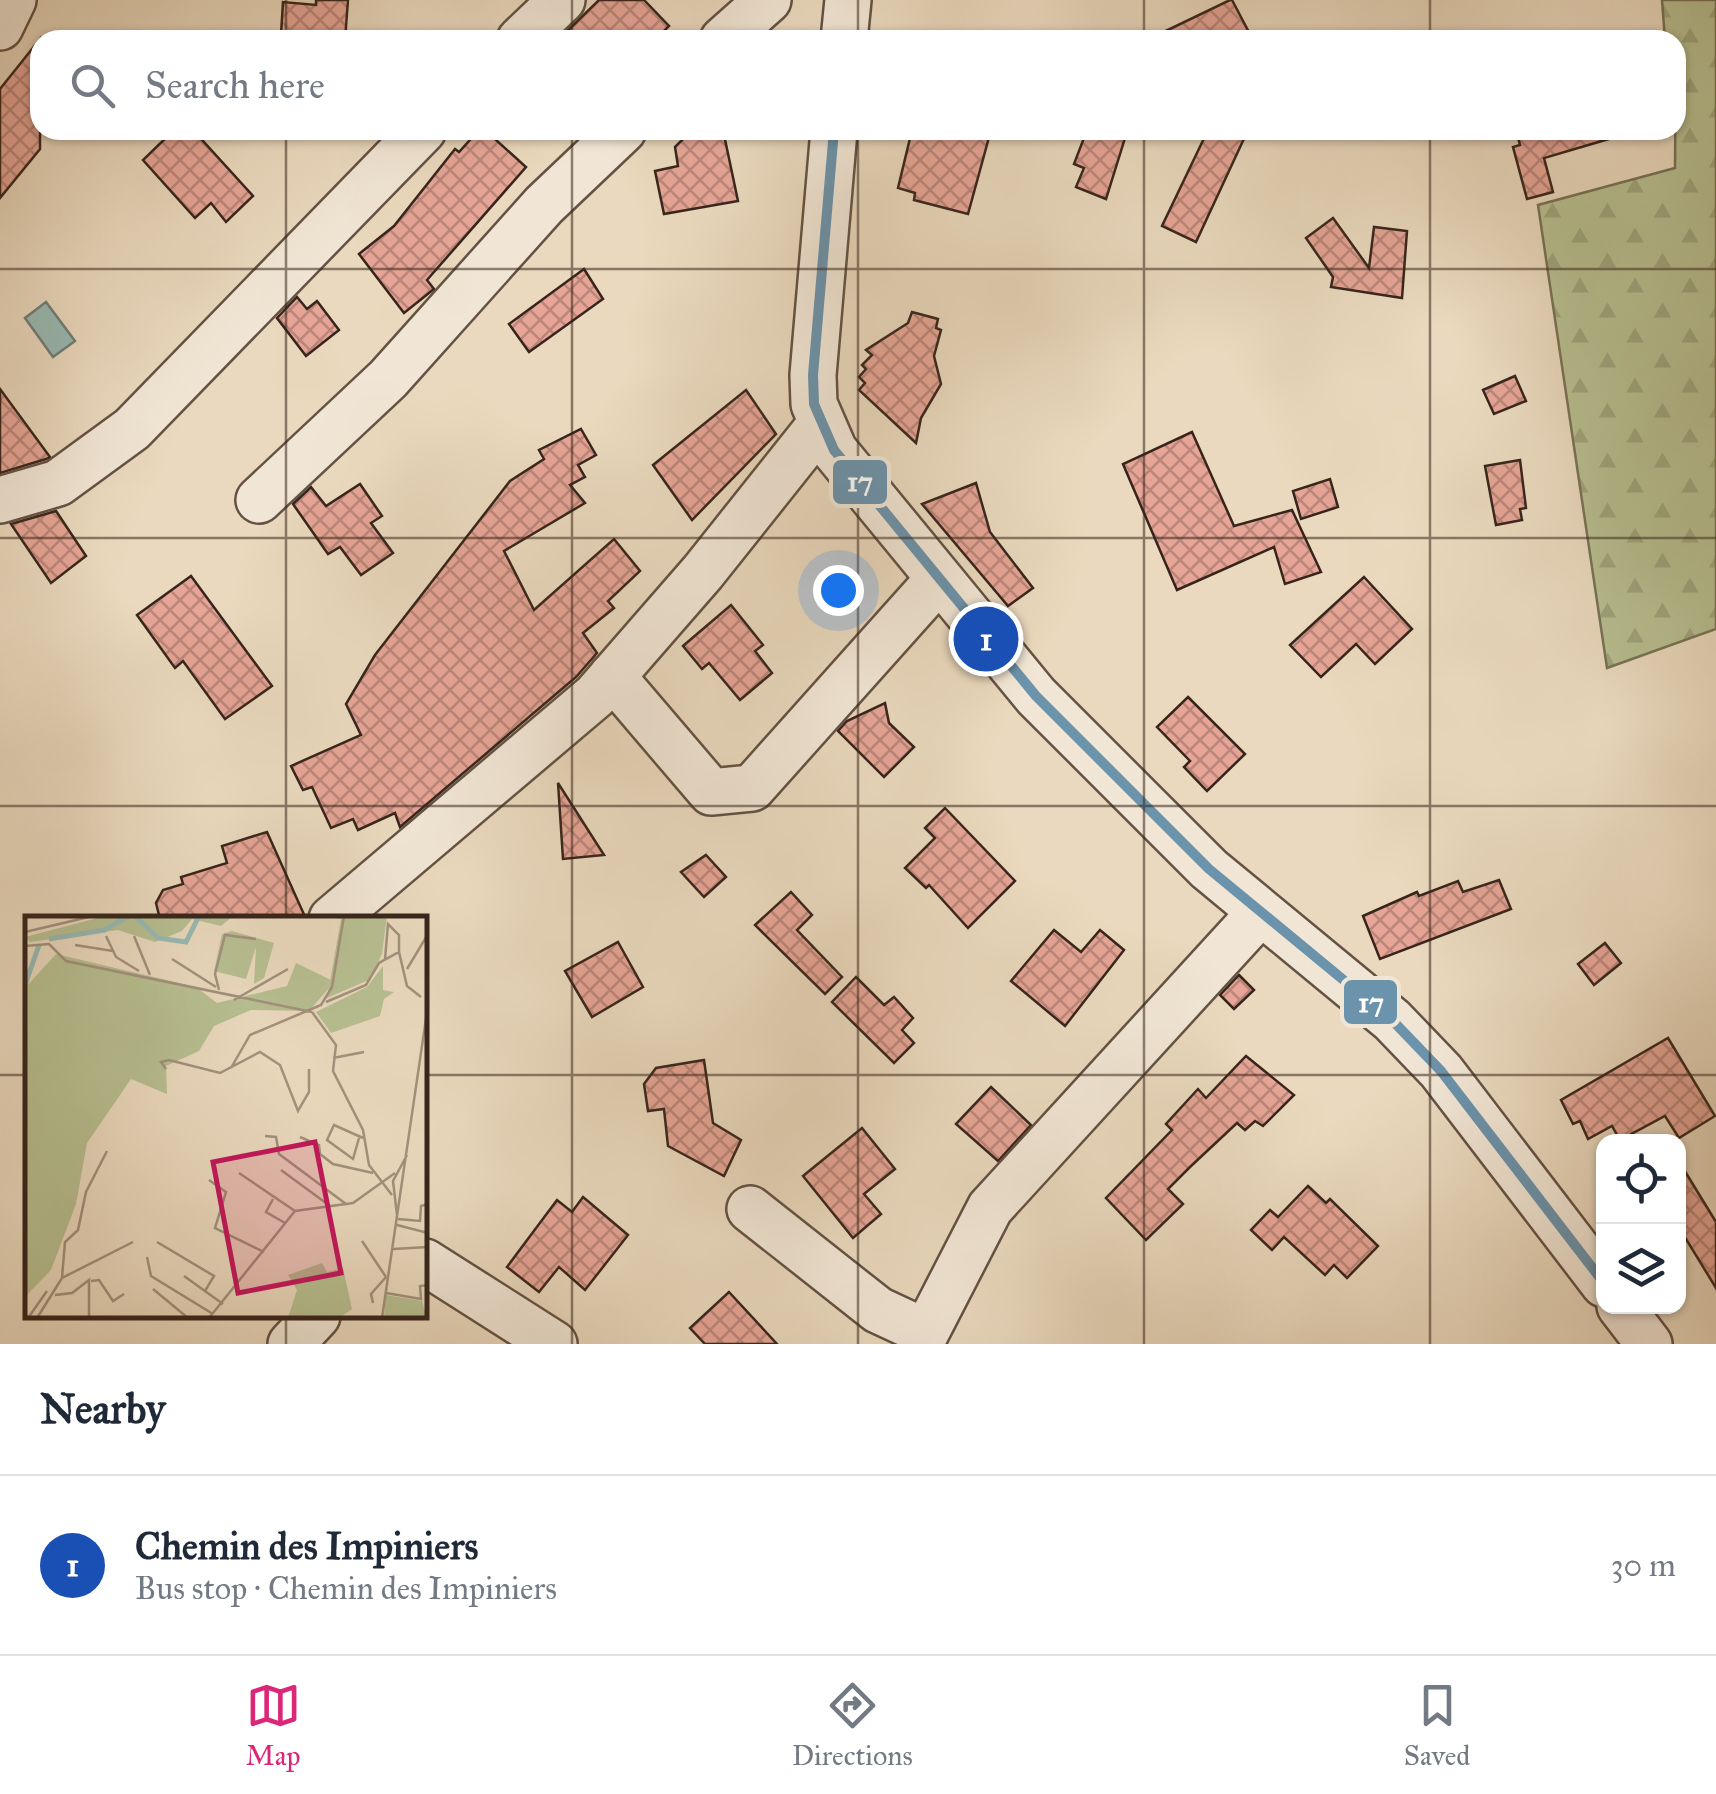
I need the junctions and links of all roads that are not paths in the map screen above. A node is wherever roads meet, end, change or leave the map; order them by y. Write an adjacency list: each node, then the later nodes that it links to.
1 (13, 0): 5 (street)
2 (562, 0): 6 (street)
3 (768, 0): 7 (street)
4 (848, 0): 8 (street)
5 (0, 27)
6 (530, 30)
7 (734, 30)
8 (845, 30)
9 (414, 140): 13 (street)
10 (613, 140): 14 (street)
11 (833, 140): 12 (street)
12 (820, 425): 15 (street); 16 (street)
13 (0, 500)
14 (259, 500)
15 (938, 580): 16 (street); 17 (street)
16 (612, 676): 18 (street)
17 (1260, 913): 21 (street); 24 (street)
18 (336, 916)
19 (750, 1209): 24 (street)
20 (428, 1264): 26 (street)
21 (1596, 1274)
22 (1626, 1314): 27 (street)
23 (314, 1319): 25 (street)
24 (922, 1338)
25 (291, 1344)
26 (554, 1344)
27 (1649, 1344)

